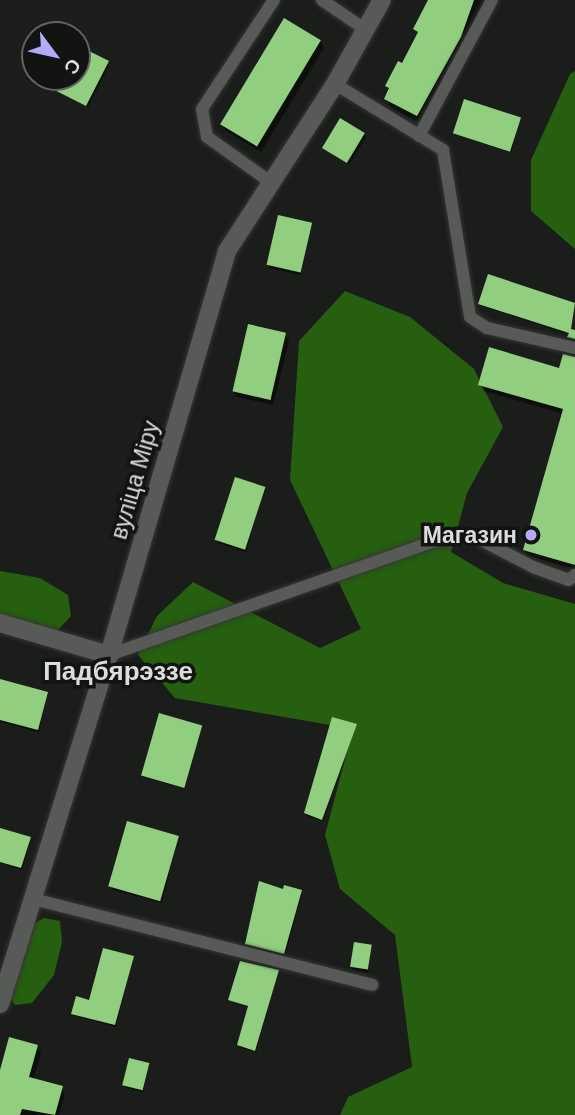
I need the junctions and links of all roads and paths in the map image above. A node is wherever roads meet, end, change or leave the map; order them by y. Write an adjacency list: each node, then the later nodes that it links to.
1 (274, 0): 8 (lane)
2 (322, 0): 5 (lane)
3 (382, 0): 5 (street, вуліца Міру)
4 (492, 0): 7 (lane)
5 (366, 30): 6 (street, вуліца Міру)
6 (335, 83): 7 (lane); 8 (street, вуліца Міру)
7 (419, 136): 9 (lane)
8 (269, 181): 12 (street, вуліца Міру)
9 (575, 348)
10 (575, 575): 12 (lane)
11 (0, 623): 12 (street)
12 (109, 656): 13 (street, вуліца Міру)
13 (33, 899): 14 (lane); 15 (street, вуліца Міру)
14 (372, 985)
15 (0, 1004)

